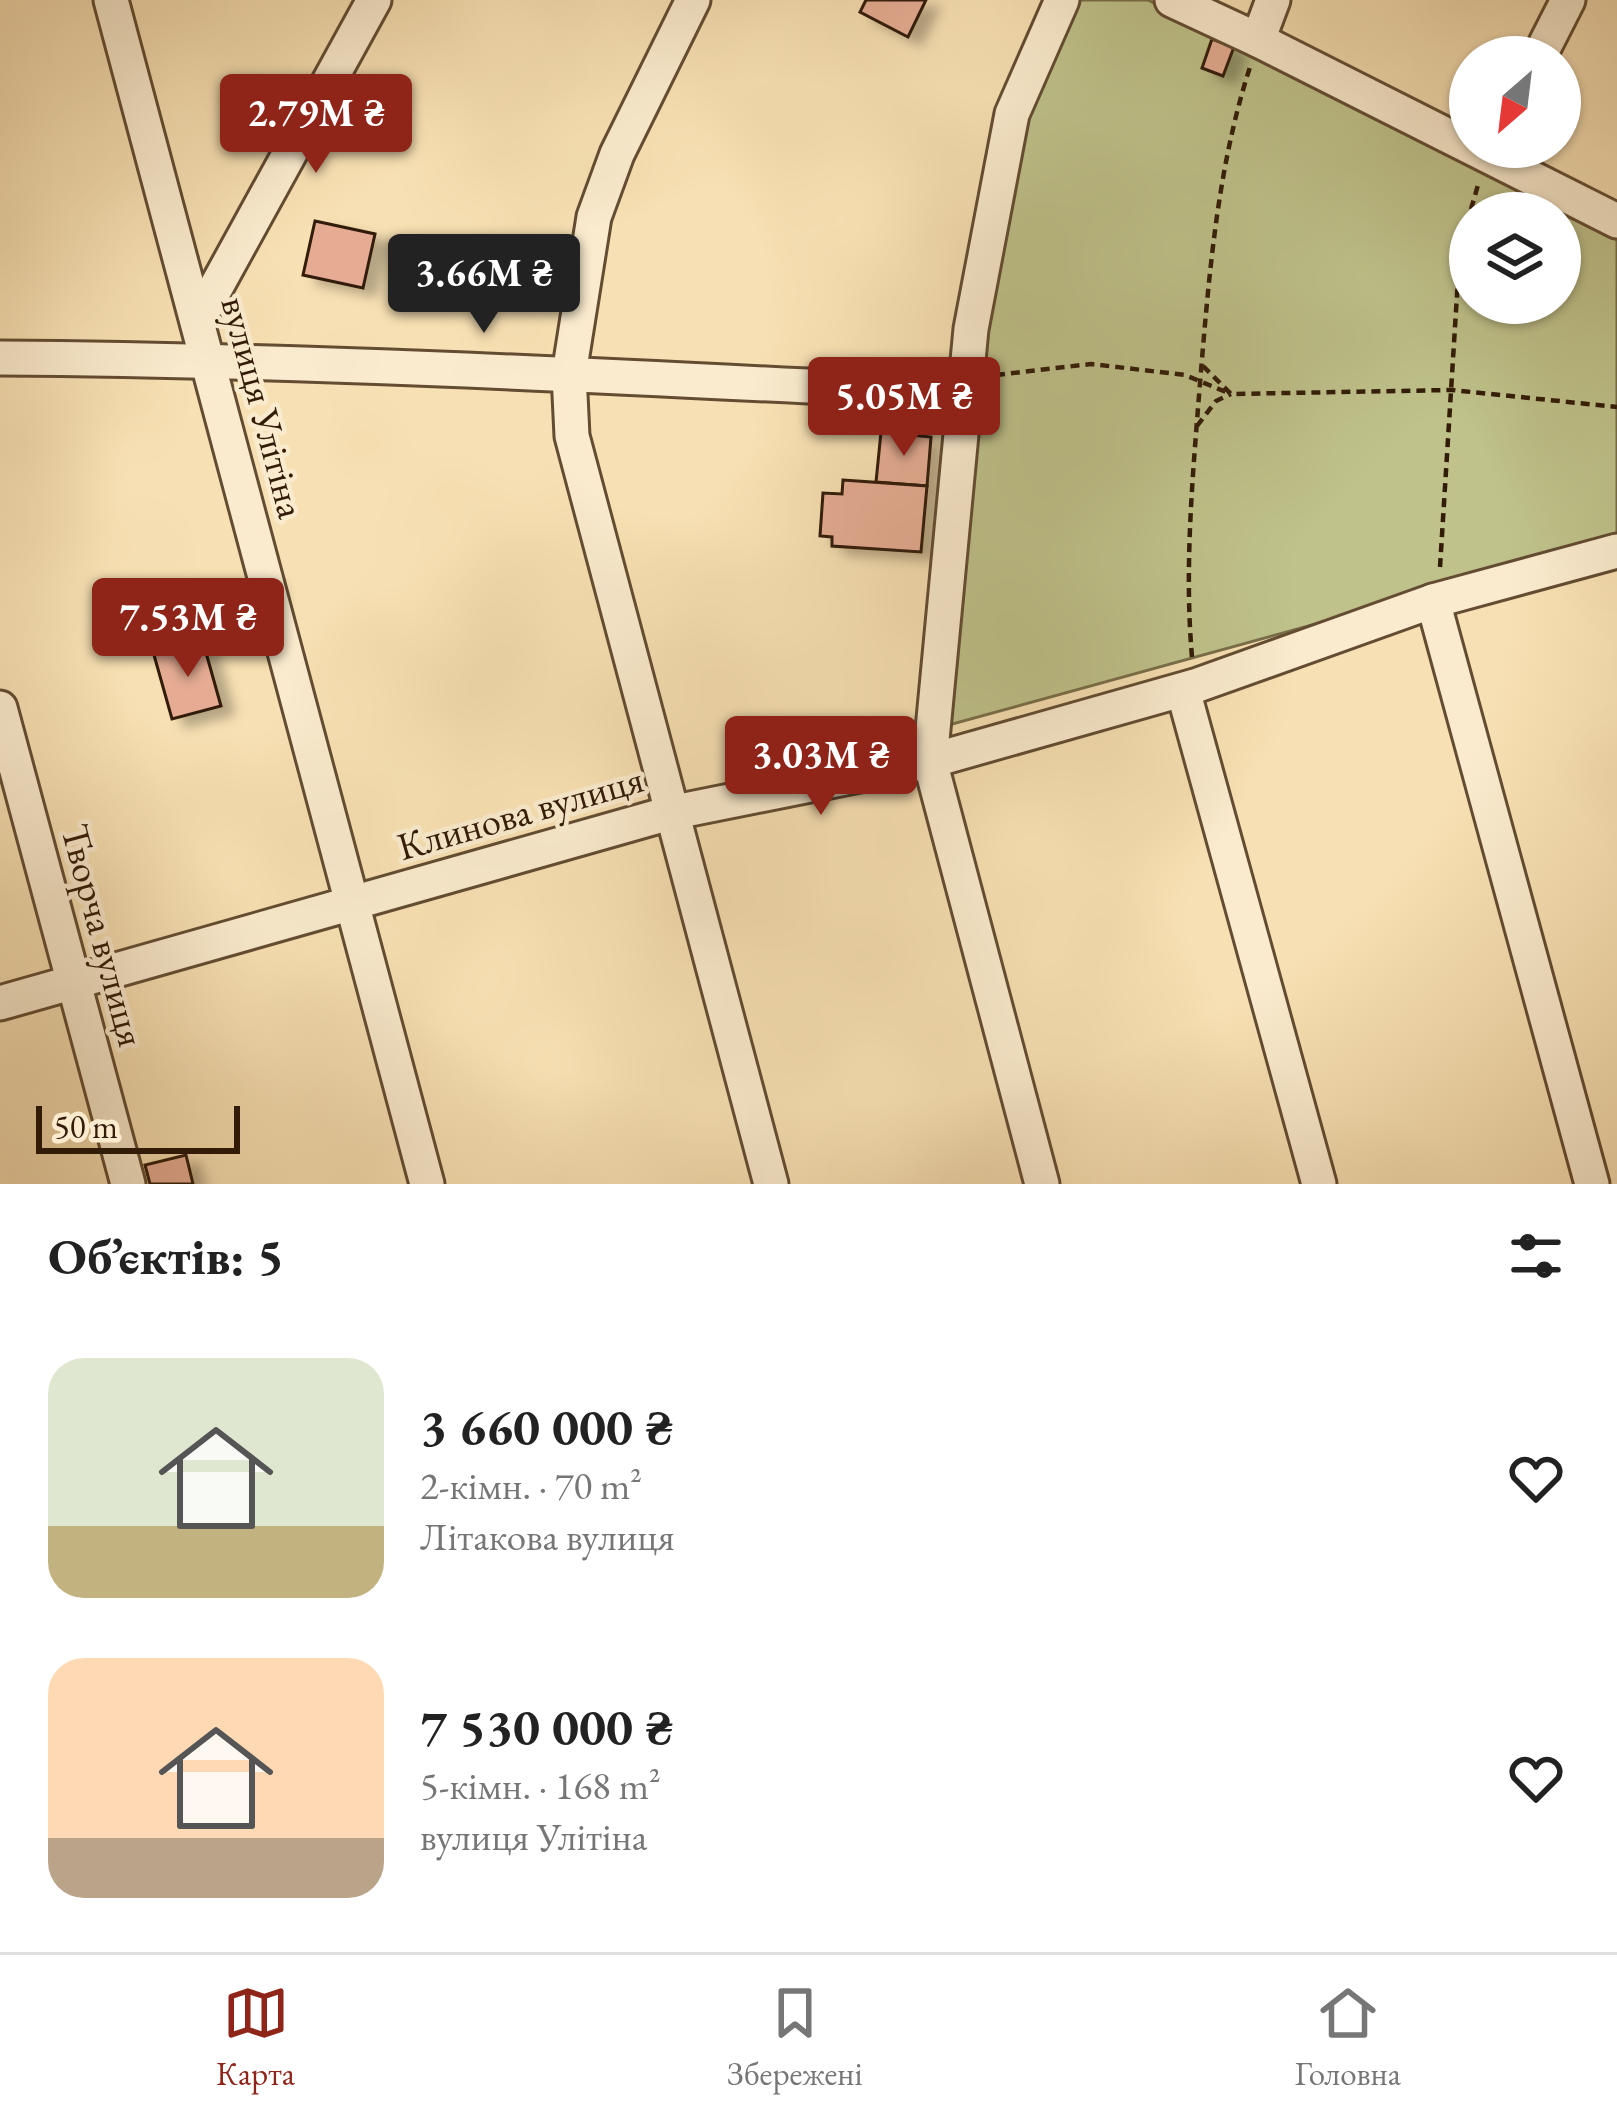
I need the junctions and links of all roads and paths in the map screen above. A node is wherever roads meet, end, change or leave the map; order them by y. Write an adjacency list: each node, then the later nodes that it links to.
1 (111, 0): 14 (street, вулиця Улітіна)
2 (374, 0): 14 (street)
3 (693, 0): 18 (street)
4 (1062, 0): 20 (street)
5 (1172, 0): 9 (street)
6 (1273, 0): 9 (street)
7 (1568, 0): 8 (street)
8 (1550, 36)
9 (1258, 40): 10 (street); 17 (path)
10 (1449, 136)
11 (1485, 168): 21 (path)
12 (1513, 168): 13 (street)
13 (1617, 221)
14 (198, 320): 16 (street, вулиця Улітіна)
15 (0, 358): 16 (street)
16 (208, 359): 18 (street); 31 (street, вулиця Улітіна)
17 (1202, 365): 19 (path); 22 (path)
18 (568, 374): 20 (street); 30 (street)
19 (1201, 381): 20 (path); 22 (path); 24 (path)
20 (966, 387): 29 (street)
21 (1452, 390): 22 (path); 23 (path); 26 (path)
22 (1231, 394): 24 (path)
23 (1617, 407)
24 (1197, 426): 27 (path)
25 (1617, 551): 26 (street, Клинова вулиця)
26 (1433, 601): 27 (street, Клинова вулиця); 39 (street)
27 (1189, 688): 29 (street, Клинова вулиця); 38 (street)
28 (0, 708): 32 (street, Творча вулиця)
29 (930, 761): 30 (street, Клинова вулиця); 37 (street)
30 (670, 813): 31 (street, Клинова вулиця); 36 (street)
31 (352, 903): 32 (street, Клинова вулиця); 35 (street, вулиця Улітіна)
32 (73, 981): 33 (street, Клинова вулиця); 34 (street, Творча вулиця)
33 (0, 1003)
34 (128, 1184)
35 (427, 1184)
36 (771, 1184)
37 (1042, 1184)
38 (1319, 1184)
39 (1592, 1184)

